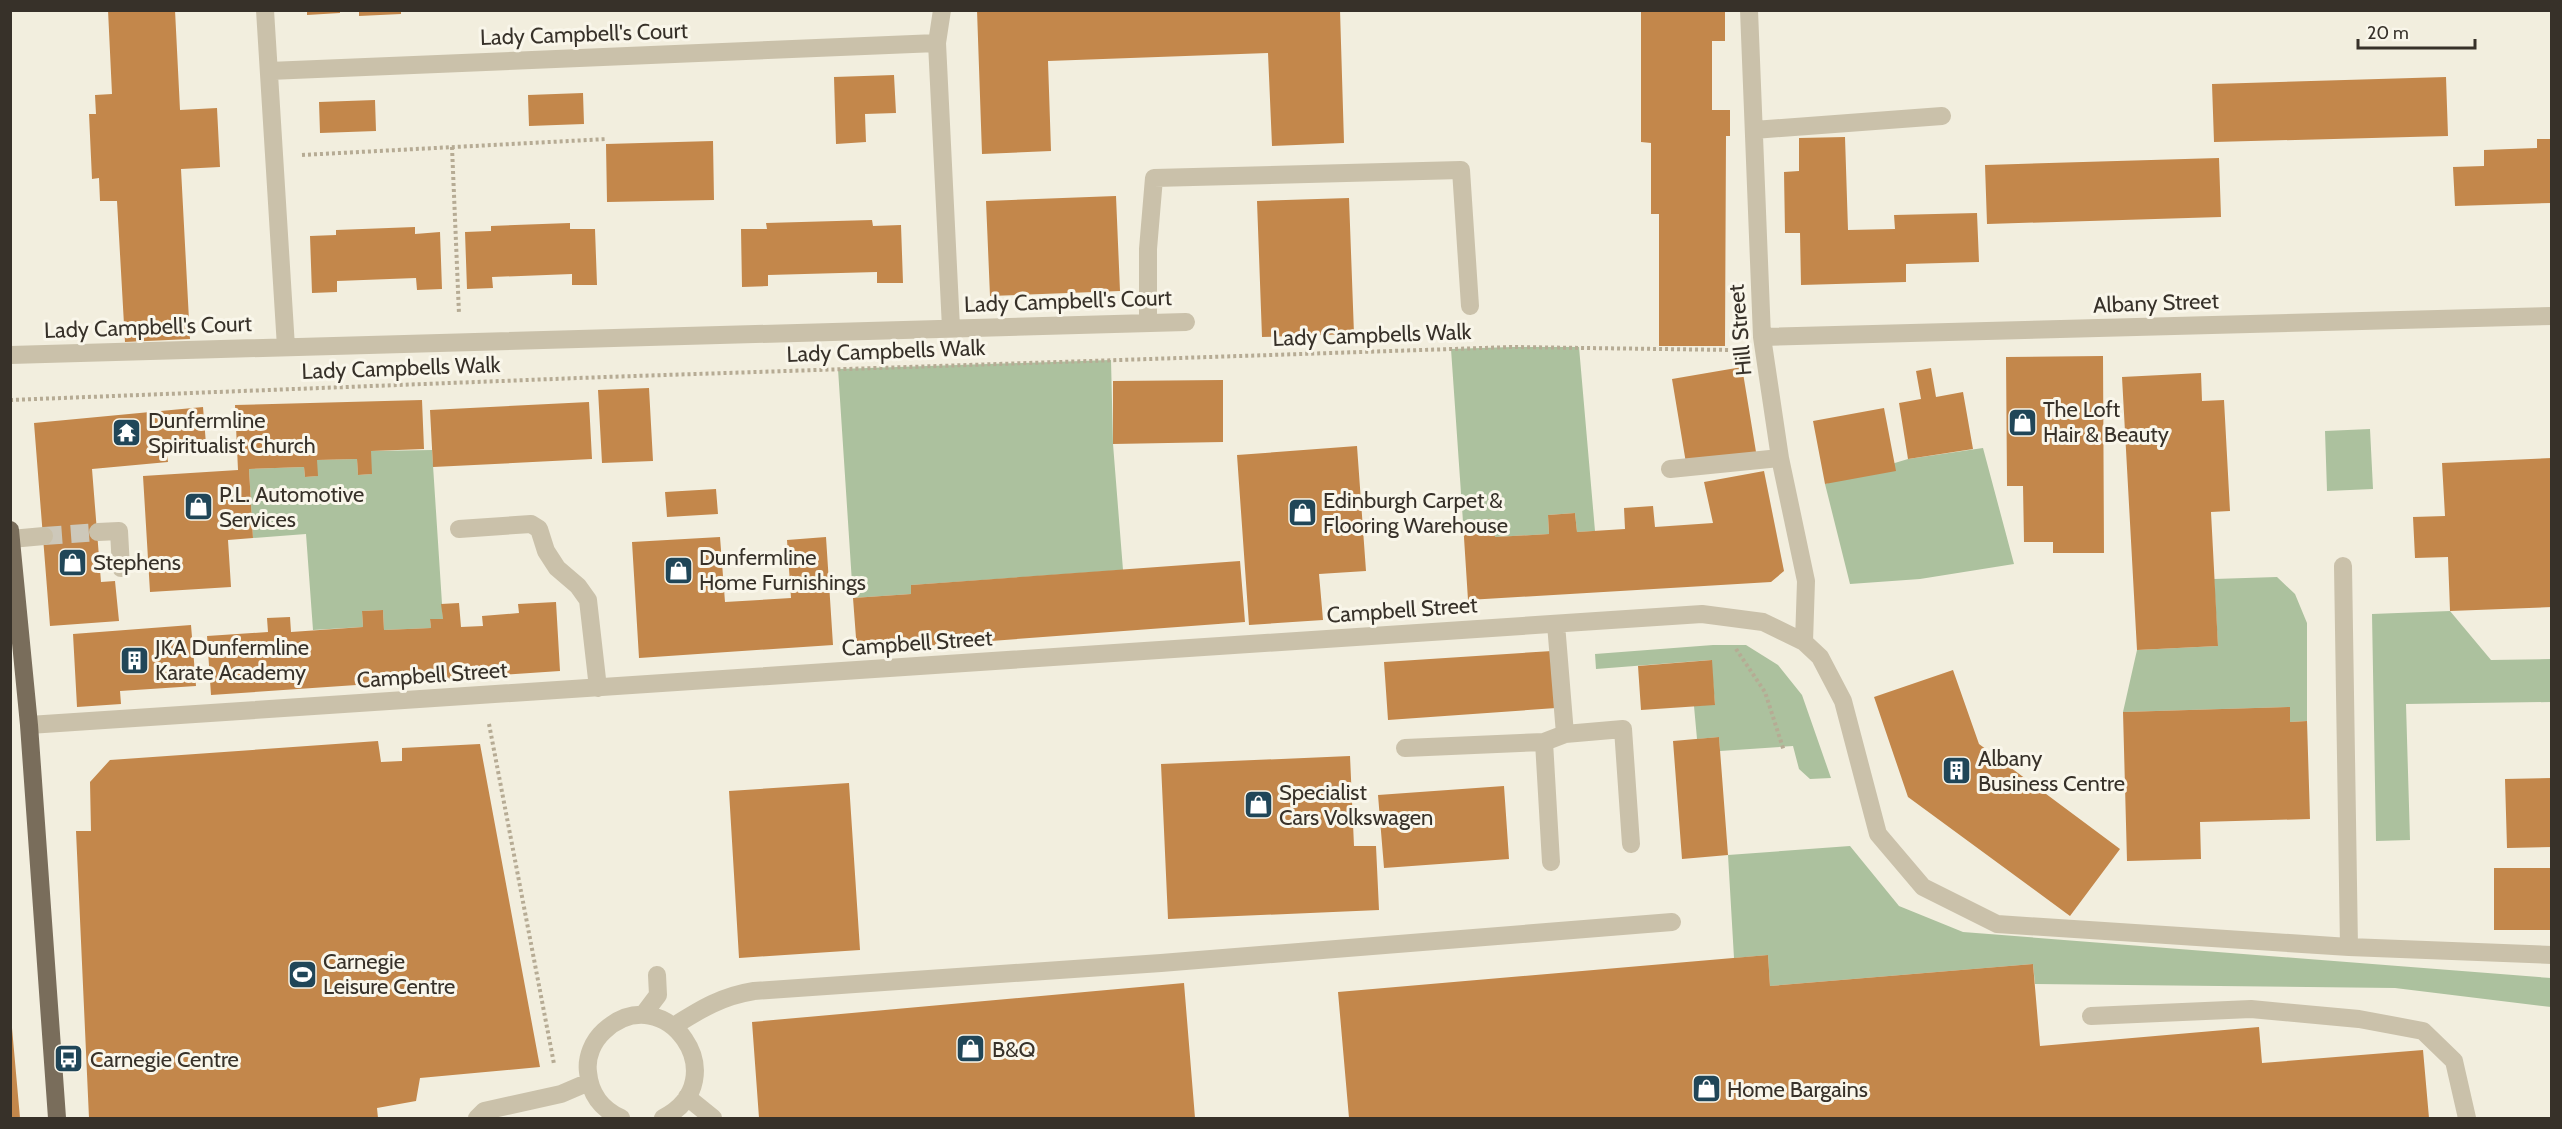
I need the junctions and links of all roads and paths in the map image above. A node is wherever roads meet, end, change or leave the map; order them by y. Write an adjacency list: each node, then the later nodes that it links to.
1 (265, 10): 5 (street, Lady Campbell's Court)
2 (942, 10): 4 (street, Lady Campbell's Court)
3 (1749, 10): 7 (street, Hill Street)
4 (937, 43): 5 (street, Lady Campbell's Court); 15 (street, Lady Campbell's Court)
5 (268, 71): 10 (street, Lady Campbell's Court)
6 (1942, 116): 7 (street)
7 (1754, 130): 17 (street, Hill Street)
8 (607, 139): 9 (path)
9 (452, 147): 10 (path); 16 (path)
10 (274, 157): 18 (street, Lady Campbell's Court)
11 (1470, 306): 13 (street)
12 (2552, 316): 17 (street, Albany Street)
13 (1148, 322): 14 (street, Lady Campbell's Court); 15 (street, Lady Campbell's Court)
14 (1186, 322)
15 (951, 328): 16 (street, Lady Campbell's Court)
16 (460, 343): 18 (street, Lady Campbell's Court)
17 (1763, 344): 20 (path, Lady Campbells Walk); 21 (street, Hill Street)
18 (286, 347): 19 (street, Lady Campbell's Court)
19 (10, 355)
20 (10, 400)
21 (1780, 458): 22 (street); 31 (street, Hill Street)
22 (1670, 469)
23 (459, 529): 32 (street)
24 (98, 532): 28 (street)
25 (11, 534): 26 (street); 34 (main road)
26 (44, 536)
27 (2343, 566): 42 (street)
28 (121, 568)
29 (1702, 614): 30 (street, Campbell Street); 31 (street, Campbell Street); 38 (path)
30 (1556, 624): 32 (street, Campbell Street); 35 (street)
31 (1804, 642): 42 (street)
32 (598, 688): 33 (street, Campbell Street)
33 (484, 696): 34 (street, Campbell Street); 48 (path)
34 (29, 725): 52 (main road)
35 (1564, 734): 36 (street); 39 (street)
36 (1544, 742): 37 (street); 40 (street)
37 (1406, 748)
38 (1784, 751)
39 (1631, 844)
40 (1551, 862)
41 (1672, 922): 47 (street)
42 (2349, 947): 43 (street)
43 (2552, 955)
44 (657, 975): 45 (street)
45 (643, 1015): 47 (street); 49 (street)
46 (2091, 1016): 56 (street)
47 (674, 1026): 50 (street)
48 (555, 1068)
49 (589, 1082): 51 (street); 53 (street)
50 (687, 1097): 54 (street); 55 (street)
51 (616, 1117)
52 (57, 1119)
53 (477, 1119)
54 (663, 1119)
55 (714, 1119)
56 (2467, 1119)

